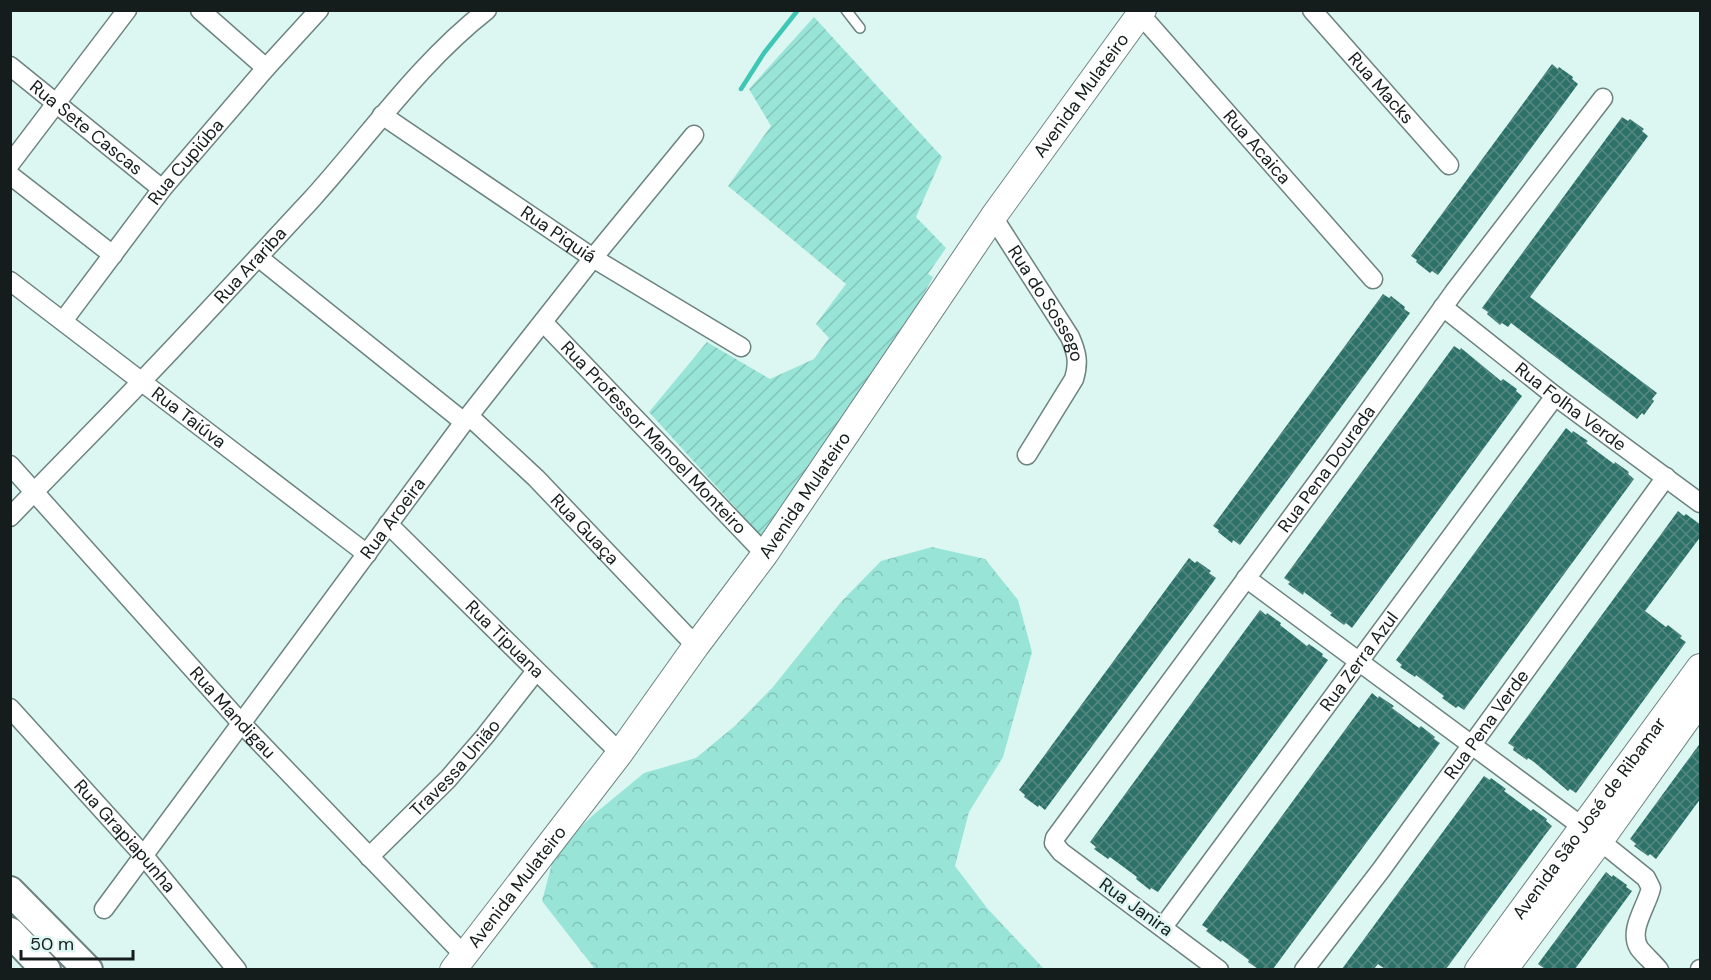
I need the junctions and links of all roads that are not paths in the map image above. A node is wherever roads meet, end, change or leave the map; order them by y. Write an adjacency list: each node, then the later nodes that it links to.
1 (127, 10): 12 (street)
2 (200, 10): 10 (street)
3 (319, 10): 10 (street, Rua Cupiúba)
4 (487, 10): 13 (street, Rua Arariba)
5 (846, 10): 8 (lane)
6 (1312, 10): 16 (street, Rua Macks)
7 (1142, 12): 19 (street, Avenida Mulateiro); 23 (street, Rua Acaica)
8 (860, 28)
9 (10, 66): 12 (street, Rua Sete Cascas)
10 (266, 68): 18 (street, Rua Cupiúba)
11 (1603, 98): 25 (street, Rua Pena Dourada)
12 (57, 103): 15 (street); 18 (street, Rua Sete Cascas)
13 (382, 115): 21 (street, Rua Arariba); 22 (street, Rua Piquiá)
14 (694, 135): 22 (street, Rua Aroeira)
15 (10, 164)
16 (1449, 165)
17 (10, 175): 20 (street)
18 (162, 189): 20 (street, Rua Cupiúba)
19 (993, 217): 32 (street, Rua do Sossego); 40 (street, Avenida Mulateiro)
20 (113, 255): 26 (street, Rua Cupiúba)
21 (258, 257): 29 (street, Rua Arariba); 31 (street, Rua Guaça)
22 (594, 258): 27 (street, Rua Aroeira); 28 (street, Rua Piquiá)
23 (1373, 279)
24 (10, 281): 26 (street, Rua Taiúva)
25 (1443, 307): 30 (street, Rua Folha Verde); 41 (street, Rua Pena Dourada)
26 (63, 321): 29 (street, Rua Taiúva)
27 (543, 322): 31 (street, Rua Aroeira); 40 (street, Rua Professor Manoel Monteiro)
28 (741, 347)
29 (141, 383): 35 (street, Rua Arariba); 39 (street, Rua Taiúva)
30 (1555, 396): 34 (street, Rua Folha Verde); 43 (street, Rua Zerra Azul)
31 (467, 419): 38 (street, Rua Aroeira); 42 (street, Rua Guaça)
32 (1028, 455)
33 (10, 465): 35 (street, Rua Mandigau)
34 (1666, 477): 36 (street, Rua Folha Verde); 49 (street, Rua Pena Verde)
35 (35, 491): 37 (street, Rua Arariba); 48 (street, Rua Mandigau)
36 (1701, 503)
37 (10, 518)
38 (388, 524): 39 (street, Rua Aroeira); 45 (street, Rua Tipuana)
39 (367, 554): 48 (street, Rua Aroeira)
40 (765, 554): 42 (street, Avenida Mulateiro)
41 (1246, 578): 43 (street); 52 (street, Rua Pena Dourada)
42 (696, 646): 50 (street, Avenida Mulateiro)
43 (1358, 661): 49 (street); 57 (street, Rua Zerra Azul)
44 (1701, 667): 51 (street, Avenida São José de Ribamar)
45 (536, 671): 50 (street, Rua Tipuana); 54 (street, Travessa União)
46 (1701, 701): 51 (street, Avenida São José de Ribamar)
47 (10, 708): 53 (street, Rua Grapiapunha)
48 (242, 724): 53 (street, Rua Aroeira); 54 (street, Rua Mandigau)
49 (1472, 745): 51 (street); 64 (street, Rua Pena Verde)
50 (620, 753): 59 (street, Avenida Mulateiro)
51 (1592, 834): 65 (street, Avenida São José de Ribamar); 66 (street, Avenida São José de Ribamar); 67 (street)
52 (1054, 843): 57 (street, Rua Janira)
53 (144, 856): 56 (street, Rua Aroeira); 62 (street, Rua Grapiapunha)
54 (369, 857): 59 (street, Rua Mandigau)
55 (10, 891): 61 (main road)
56 (104, 909)
57 (1163, 927): 63 (street, Rua Janira)
58 (10, 932): 60 (main road)
59 (458, 962)
60 (46, 969)
61 (88, 969)
62 (237, 969)
63 (1219, 969)
64 (1304, 969)
65 (1478, 969)
66 (1504, 969)
67 (1659, 969)

